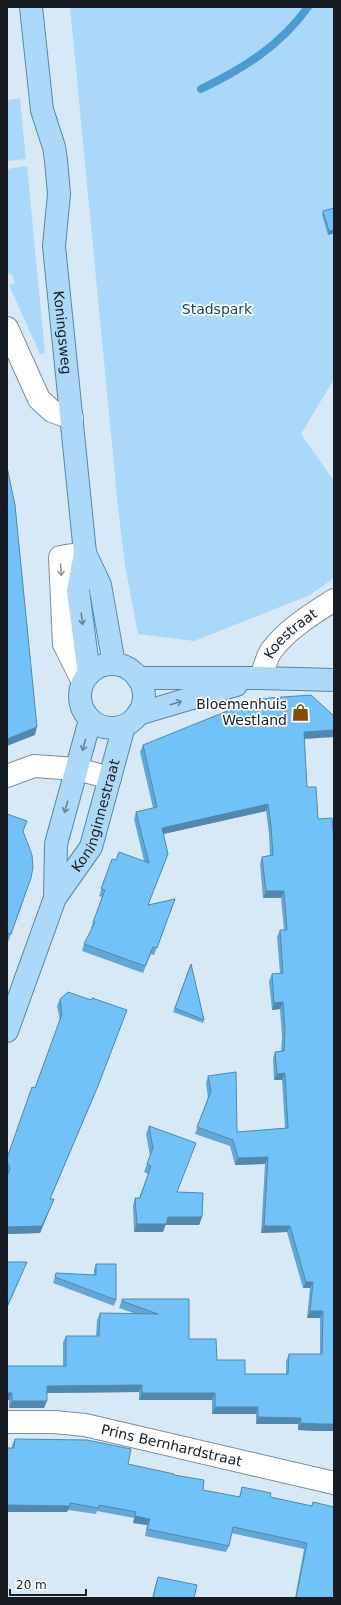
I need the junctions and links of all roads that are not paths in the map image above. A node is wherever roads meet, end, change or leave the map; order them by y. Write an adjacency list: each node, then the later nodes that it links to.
1 (31, 7): 3 (main road, Koningsweg)
2 (7, 328): 3 (street)
3 (72, 418): 4 (main road, Koningsweg)
4 (85, 553): 6 (main road, Koningsweg); 7 (main road, Koningsweg, one-way to 7)
5 (334, 600): 9 (street, Koestraat)
6 (114, 664): 7 (main road); 8 (main road)
7 (86, 678): 11 (main road)
8 (138, 678): 9 (main road); 12 (main road)
9 (260, 678): 10 (main road); 12 (main road, one-way to 9)
10 (334, 680)
11 (90, 720): 12 (main road); 13 (main road, Koninginnestraat, one-way to 13)
12 (131, 720): 15 (main road, Koninginnestraat)
13 (77, 769): 14 (street); 15 (street); 16 (main road, Koninginnestraat, one-way to 16)
14 (7, 776)
15 (110, 778): 16 (main road, Koninginnestraat)
16 (55, 898): 17 (main road, Koninginnestraat)
17 (7, 1031)
18 (7, 1422): 19 (street, Prins Bernhardstraat)
19 (334, 1483)

